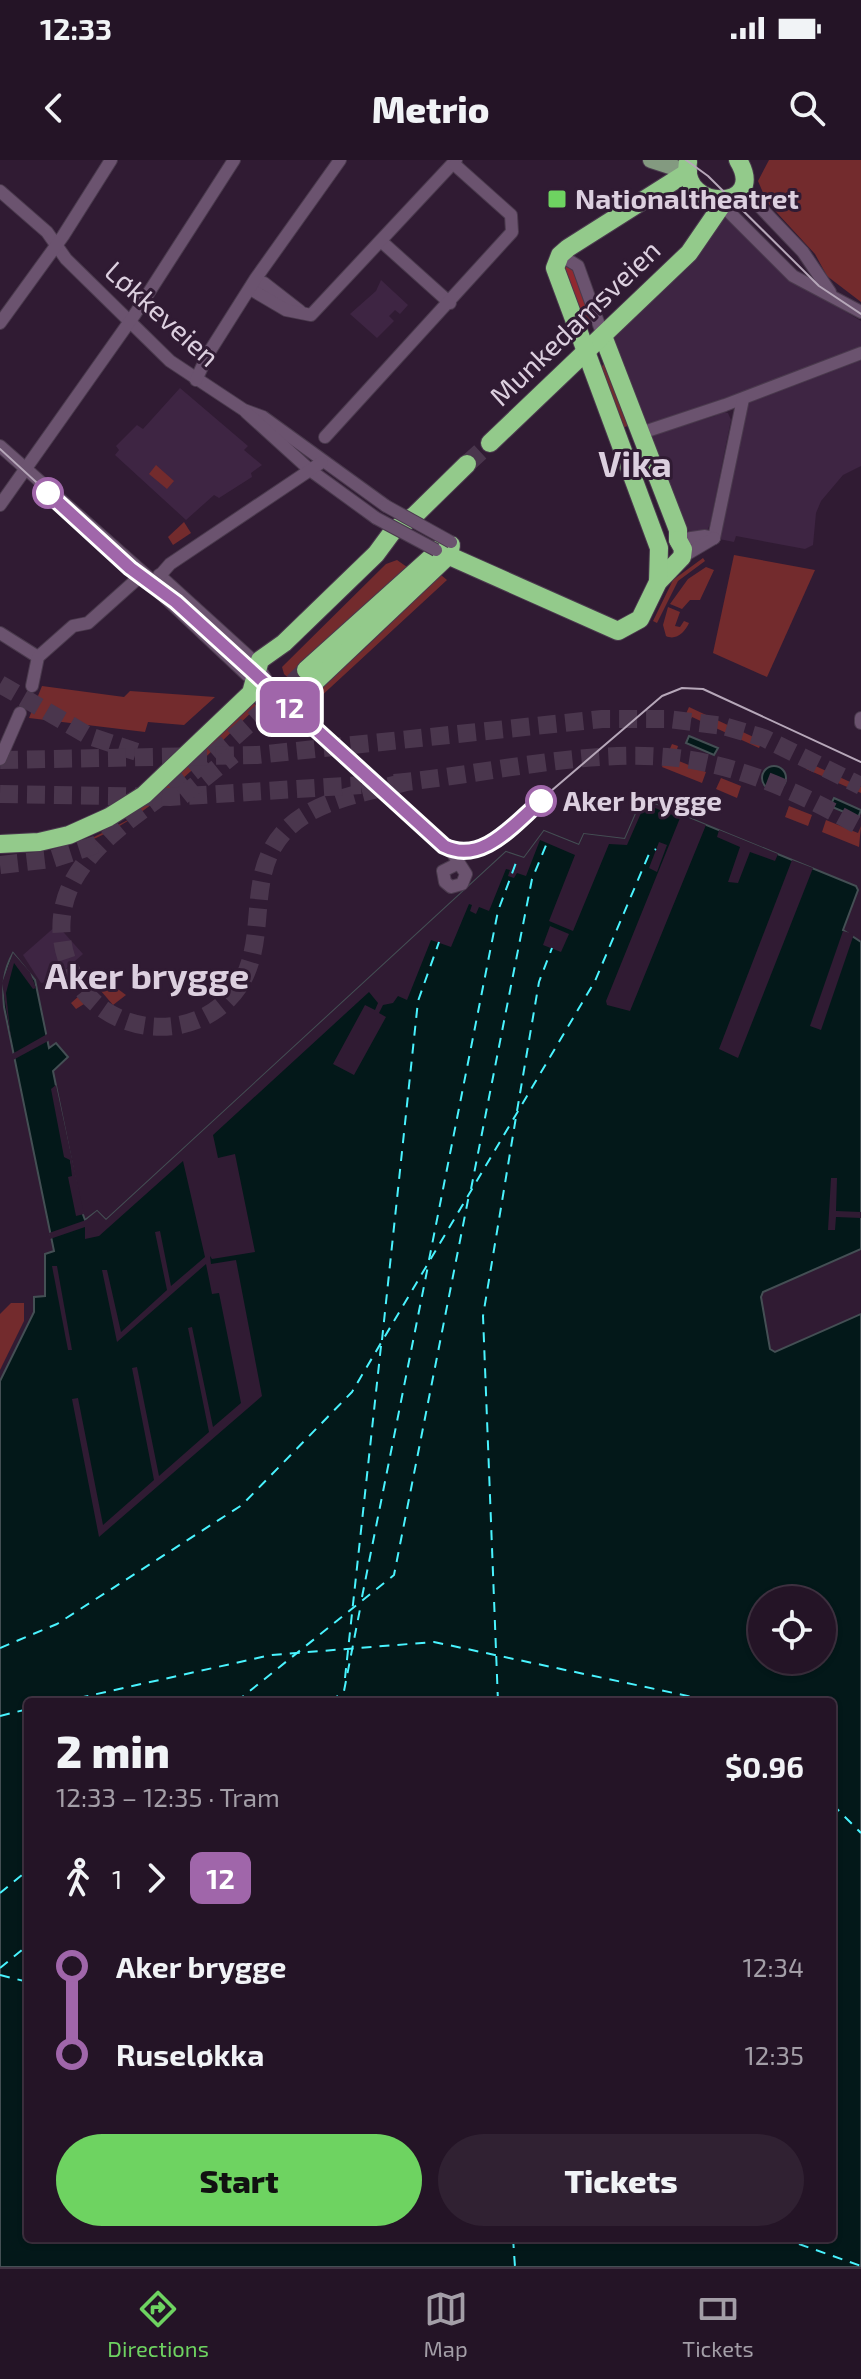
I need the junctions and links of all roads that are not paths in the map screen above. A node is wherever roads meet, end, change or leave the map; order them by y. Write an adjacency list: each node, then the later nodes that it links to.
1 (111, 160): 11 (street)
2 (234, 160): 17 (street)
3 (340, 160): 13 (street)
4 (651, 160): 6 (main road)
5 (456, 162): 10 (street); 15 (street)
6 (688, 166): 9 (highway); 12 (highway)
7 (744, 170): 9 (highway, Munkedamsveien); 14 (street)
8 (0, 191): 11 (street, Løkkeveien)
9 (724, 202): 14 (street); 19 (highway, Munkedamsveien)
10 (382, 242): 13 (street); 15 (street)
11 (56, 246): 17 (street, Løkkeveien); 18 (street)
12 (560, 255): 19 (street); 20 (highway)
13 (254, 284): 22 (street)
14 (832, 294): 16 (street)
15 (450, 303): 26 (street)
16 (861, 312)
17 (130, 321): 22 (street, Løkkeveien); 31 (street)
18 (0, 323)
19 (603, 336): 20 (highway, Munkedamsveien); 25 (highway)
20 (584, 353): 27 (highway, Munkedamsveien); 35 (highway)
21 (861, 353): 23 (street)
22 (196, 380): 24 (street, Løkkeveien)
23 (743, 399): 25 (street); 35 (street)
24 (244, 410): 29 (street, Løkkeveien); 32 (street, Løkkeveien)
25 (641, 433): 35 (highway)
26 (325, 437)
27 (490, 443)
28 (0, 446): 31 (street)
29 (322, 462): 32 (street); 34 (street, Løkkeveien, bridge)
30 (467, 464): 40 (highway)
31 (25, 469): 33 (street); 36 (street)
32 (310, 470): 34 (street, Løkkeveien, bridge); 36 (street)
33 (0, 505)
34 (445, 549): 35 (highway); 41 (highway)
35 (671, 553)
36 (157, 579): 40 (street)
37 (136, 580): 39 (street)
38 (0, 633): 39 (street)
39 (38, 657): 42 (street)
40 (261, 675): 45 (highway); 46 (street)
41 (311, 676)
42 (32, 686)
43 (20, 713): 44 (street)
44 (0, 759)
45 (0, 844)
46 (457, 864)

